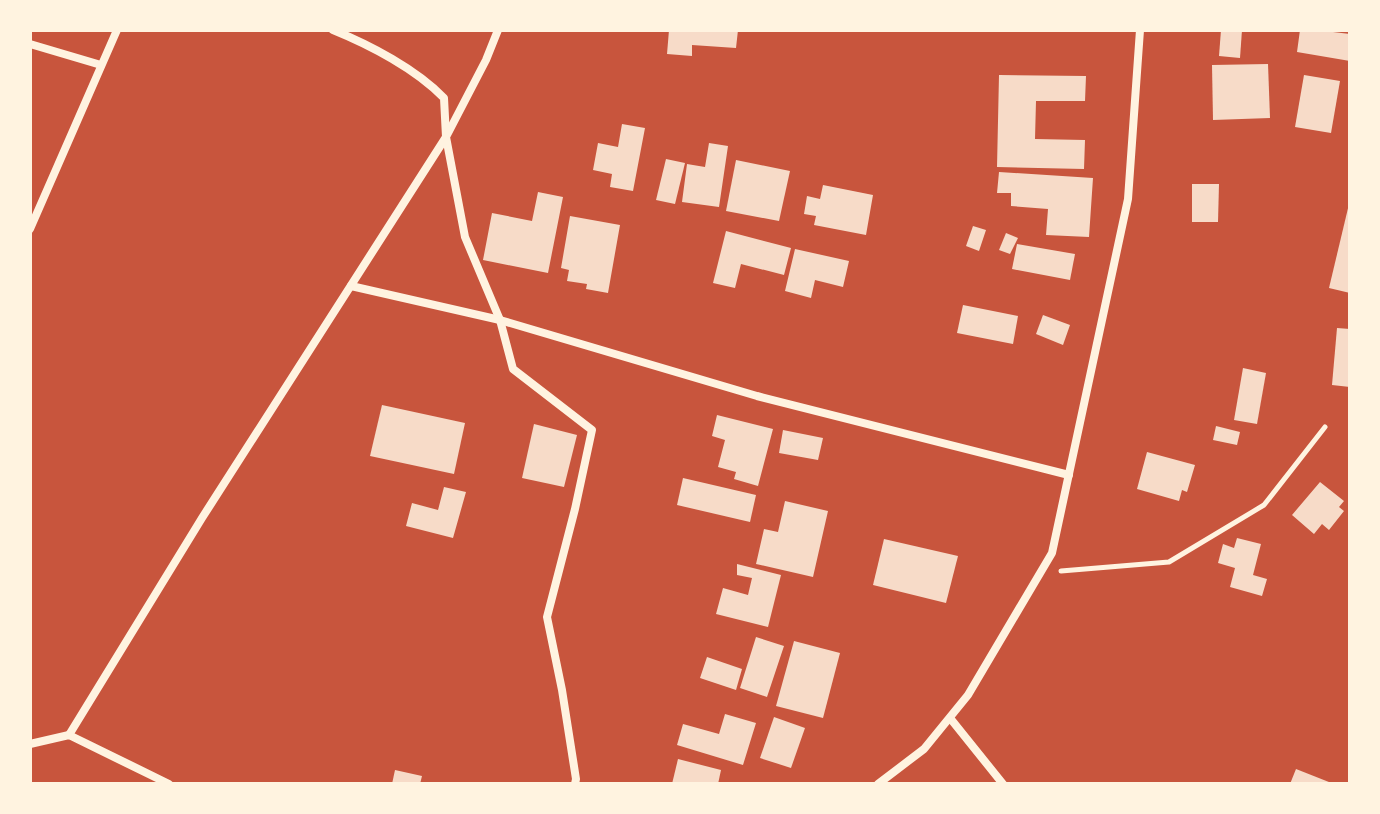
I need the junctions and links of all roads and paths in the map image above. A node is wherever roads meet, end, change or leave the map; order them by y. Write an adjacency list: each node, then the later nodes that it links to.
1 (117, 30): 6 (street)
2 (333, 30): 7 (street)
3 (498, 30): 7 (street)
4 (1140, 30): 12 (street)
5 (30, 44): 6 (street)
6 (101, 65): 8 (street)
7 (446, 137): 9 (street); 10 (street)
8 (30, 229)
9 (351, 286): 10 (street); 15 (street)
10 (500, 320): 12 (street); 18 (street)
11 (1325, 427): 13 (path)
12 (1069, 475): 13 (street)
13 (1040, 573): 14 (street)
14 (950, 718): 19 (street); 20 (street)
15 (69, 735): 16 (street); 17 (street)
16 (30, 744)
17 (169, 784)
18 (575, 784)
19 (878, 784)
20 (1003, 784)

